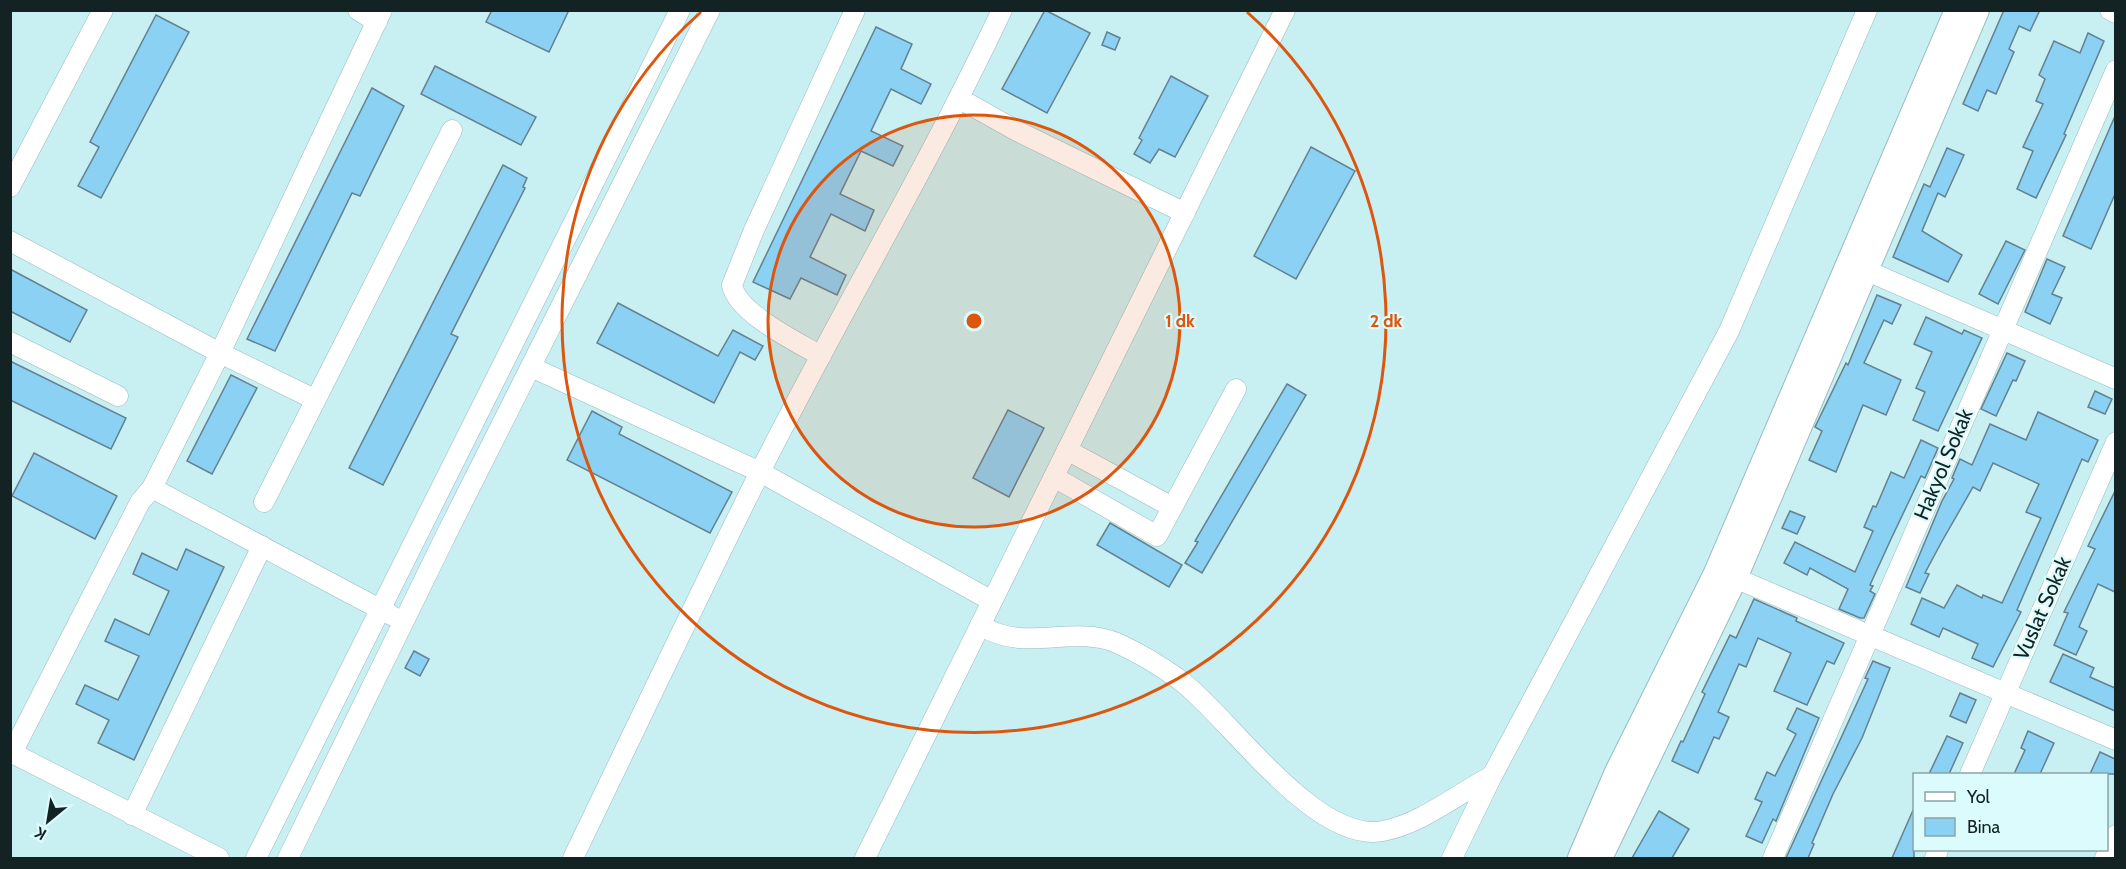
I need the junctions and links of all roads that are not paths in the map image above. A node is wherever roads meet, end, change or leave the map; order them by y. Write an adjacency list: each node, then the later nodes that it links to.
1 (103, 10): 17 (street)
2 (358, 10): 13 (street)
3 (680, 10): 40 (street)
4 (710, 10): 25 (street)
5 (855, 10): 24 (street)
6 (1002, 10): 15 (street)
7 (1285, 10): 18 (street)
8 (1867, 10): 48 (street)
9 (1957, 10): 20 (main road)
10 (1977, 10): 20 (main road)
11 (2110, 10): 12 (street)
12 (2115, 13)
13 (380, 16): 23 (street)
14 (2115, 70): 21 (street, Hakyol Sokak)
15 (960, 99): 18 (street); 24 (street)
16 (453, 130): 29 (street)
17 (10, 187)
18 (1185, 213): 31 (street)
19 (10, 241): 23 (street)
20 (1855, 268): 21 (street); 38 (main road)
21 (2002, 329): 26 (street); 43 (street, Hakyol Sokak)
22 (10, 342): 28 (street)
23 (220, 353): 29 (street); 34 (street)
24 (821, 356): 32 (street)
25 (531, 367): 32 (street); 41 (street)
26 (2115, 379)
27 (1236, 389): 36 (street)
28 (118, 396)
29 (314, 399): 35 (street)
30 (2115, 442): 44 (street, Vuslat Sokak)
31 (1067, 450): 33 (street); 36 (street)
32 (760, 471): 39 (street); 54 (street)
33 (1054, 477): 36 (street); 39 (street)
34 (152, 488): 37 (street); 46 (street)
35 (264, 502)
36 (1172, 507)
37 (262, 546): 40 (street); 49 (street)
38 (1726, 576): 43 (street); 57 (main road); 58 (main road)
39 (992, 602): 42 (street)
40 (380, 610): 41 (street); 52 (street)
41 (404, 620): 53 (street)
42 (980, 625): 48 (street); 55 (street)
43 (1868, 636): 44 (street); 59 (street, Hakyol Sokak)
44 (2003, 694): 45 (street); 47 (street, Vuslat Sokak)
45 (2115, 740)
46 (11, 753): 49 (street)
47 (1970, 773)
48 (1492, 776): 56 (street)
49 (132, 815): 51 (street)
50 (2115, 835): 60 (street)
51 (219, 858)
52 (256, 858)
53 (288, 858)
54 (573, 858)
55 (865, 858)
56 (1452, 858)
57 (1580, 858)
58 (1600, 858)
59 (1773, 858)
60 (2105, 858)

